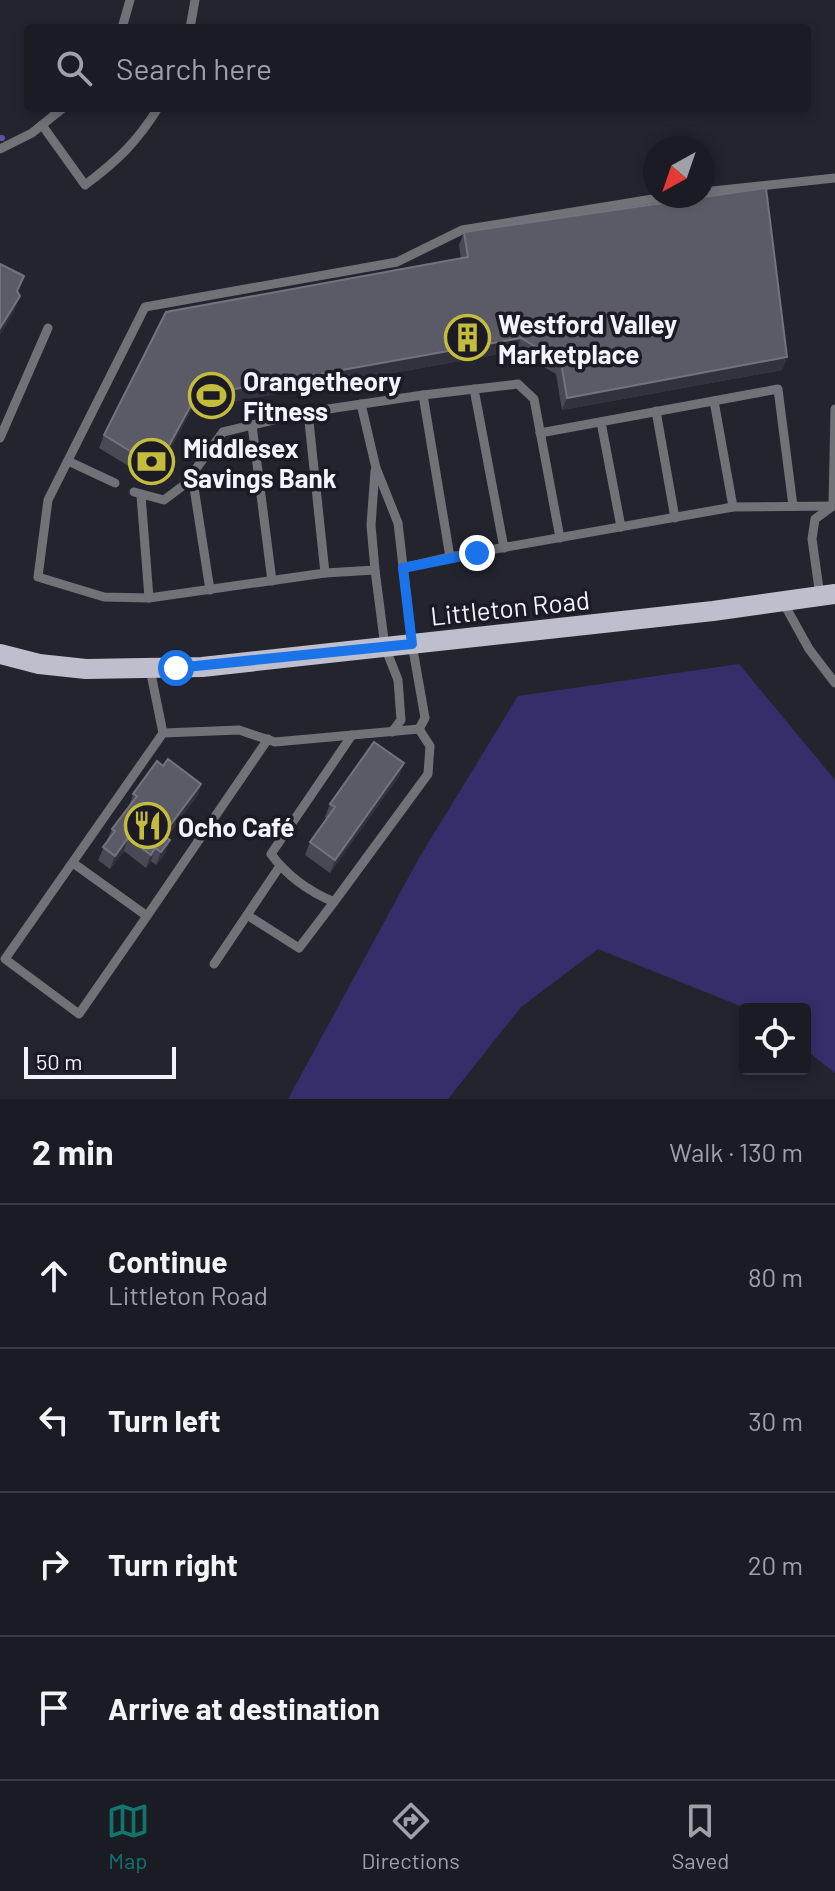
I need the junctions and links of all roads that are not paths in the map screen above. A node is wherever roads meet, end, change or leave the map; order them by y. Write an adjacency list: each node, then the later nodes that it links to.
1 (130, 0): 3 (lane)
2 (195, 0): 4 (lane)
3 (126, 24)
4 (191, 24)
5 (58, 112): 7 (lane)
6 (156, 112): 7 (lane)
7 (42, 125): 8 (lane)
8 (0, 149)
9 (835, 178): 10 (lane)
10 (715, 191)
11 (643, 201): 24 (lane)
12 (48, 328): 23 (lane)
13 (474, 389): 14 (lane); 22 (lane); 34 (lane)
14 (423, 395): 16 (lane); 35 (lane)
15 (714, 401): 18 (lane); 28 (lane); 30 (lane)
16 (361, 404): 19 (lane); 25 (lane)
17 (835, 409): 29 (lane)
18 (656, 411): 20 (lane); 31 (lane)
19 (308, 412): 21 (lane); 38 (lane)
20 (601, 422): 22 (lane); 32 (lane)
21 (252, 425): 26 (lane); 39 (lane)
22 (540, 433): 33 (lane)
23 (0, 438)
24 (68, 461): 27 (lane); 42 (lane)
25 (376, 468): 36 (lane); 37 (lane)
26 (192, 475): 40 (lane); 42 (lane)
27 (115, 483)
28 (793, 506): 29 (lane); 30 (lane)
29 (834, 506): 41 (lane)
30 (733, 507): 31 (lane)
31 (675, 518): 32 (lane)
32 (621, 527): 33 (lane)
33 (560, 538): 34 (lane)
34 (504, 548): 35 (lane)
35 (450, 557): 36 (lane)
36 (403, 568): 44 (lane)
37 (375, 570): 38 (lane); 45 (lane)
38 (325, 573): 39 (lane)
39 (272, 581): 40 (lane)
40 (210, 590): 42 (lane)
41 (827, 596): 43 (main road, Littleton Road)
42 (149, 598)
43 (783, 602): 44 (main road, Littleton Road); 48 (lane)
44 (412, 644): 45 (main road, Littleton Road); 49 (lane)
45 (385, 647): 47 (main road, Littleton Road); 50 (lane)
46 (0, 654): 47 (main road, Littleton Road)
47 (150, 669): 51 (lane)
48 (835, 683)
49 (419, 729): 50 (lane); 56 (lane)
50 (392, 732): 52 (lane)
51 (163, 733): 53 (lane); 54 (lane)
52 (352, 735): 53 (lane); 55 (lane)
53 (268, 739): 58 (lane)
54 (73, 863): 58 (lane); 59 (lane)
55 (280, 866): 56 (lane); 57 (lane)
56 (334, 902): 57 (lane)
57 (247, 915): 60 (lane)
58 (147, 916): 59 (lane)
59 (2, 958)
60 (214, 964)

